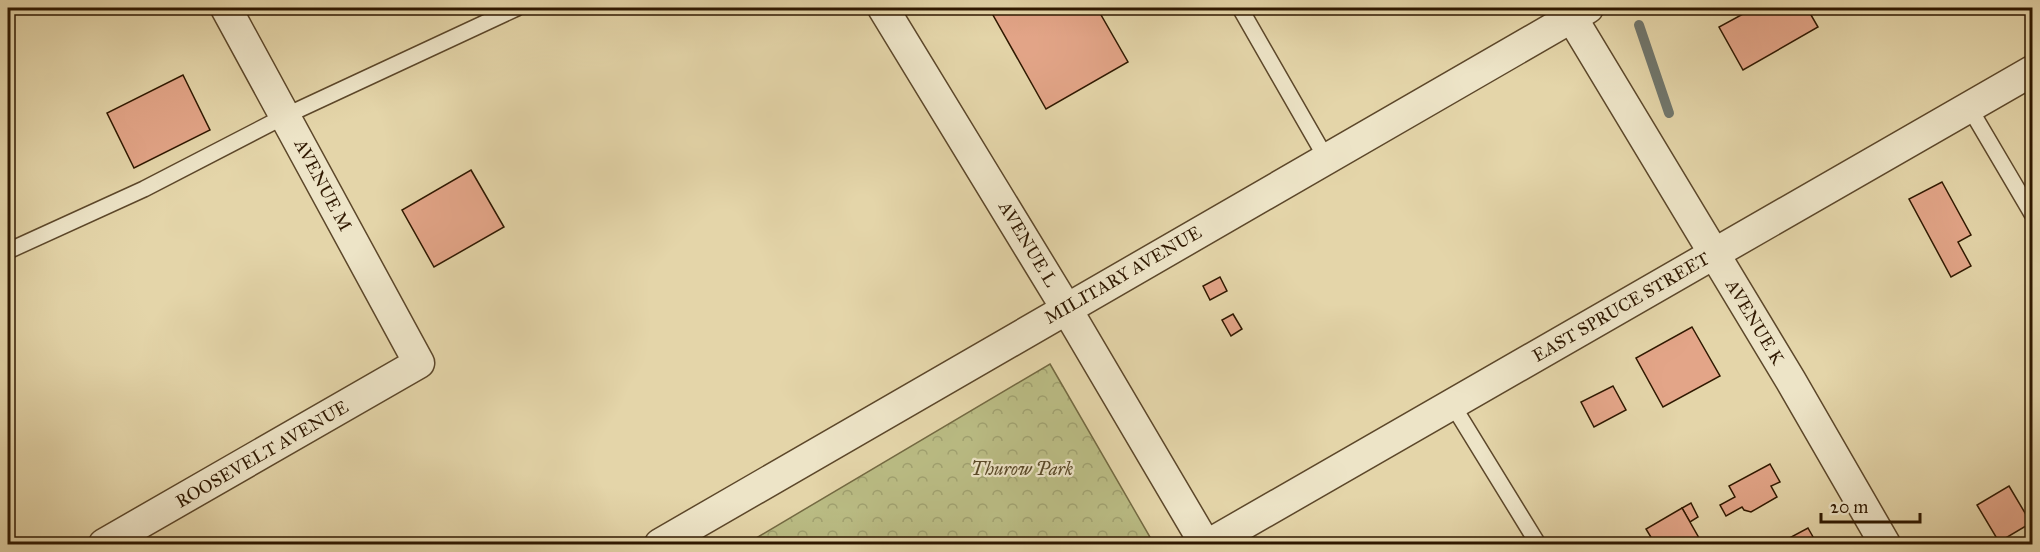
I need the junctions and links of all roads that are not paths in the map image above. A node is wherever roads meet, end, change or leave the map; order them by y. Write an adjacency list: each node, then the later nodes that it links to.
1 (226, 8): 8 (street, AVENUE M)
2 (517, 8): 8 (lane)
3 (884, 8): 13 (street, AVENUE L)
4 (1240, 8): 9 (lane)
5 (1575, 11): 9 (street, MILITARY AVENUE); 12 (street, AVENUE K)
6 (2032, 71): 7 (street, EAST SPRUCE STREET)
7 (1969, 107): 10 (lane); 12 (street, EAST SPRUCE STREET)
8 (285, 116): 11 (lane); 14 (street, AVENUE M)
9 (1326, 158): 13 (street, MILITARY AVENUE)
10 (2032, 214)
11 (8, 251)
12 (1714, 254): 15 (street, EAST SPRUCE STREET); 20 (street, AVENUE K)
13 (1066, 308): 17 (street, MILITARY AVENUE); 18 (street, AVENUE L)
14 (419, 363): 16 (street, ROOSEVELT AVENUE)
15 (1452, 404): 18 (street, EAST SPRUCE STREET); 19 (lane)
16 (104, 544)
17 (660, 544)
18 (1207, 544)
19 (1538, 544)
20 (1885, 544)

